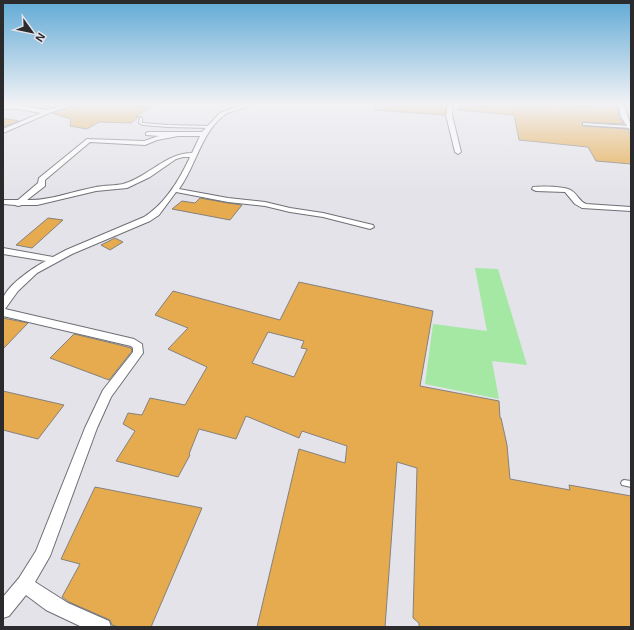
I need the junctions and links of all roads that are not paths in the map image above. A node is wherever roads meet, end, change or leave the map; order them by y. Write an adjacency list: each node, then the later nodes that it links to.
1 (176, 134): 9 (street)
2 (204, 134): 5 (street)
3 (454, 134): 4 (street)
4 (458, 152)
5 (195, 154): 7 (street); 9 (street)
6 (536, 189): 10 (street)
7 (174, 190): 11 (street); 13 (street)
8 (3, 202): 9 (street)
9 (18, 204)
10 (631, 209)
11 (370, 227)
12 (3, 251): 13 (street)
13 (52, 260): 14 (street)
14 (3, 306)
15 (3, 312): 16 (street)
16 (25, 584): 17 (street); 18 (street)
17 (3, 610)
18 (103, 627)

